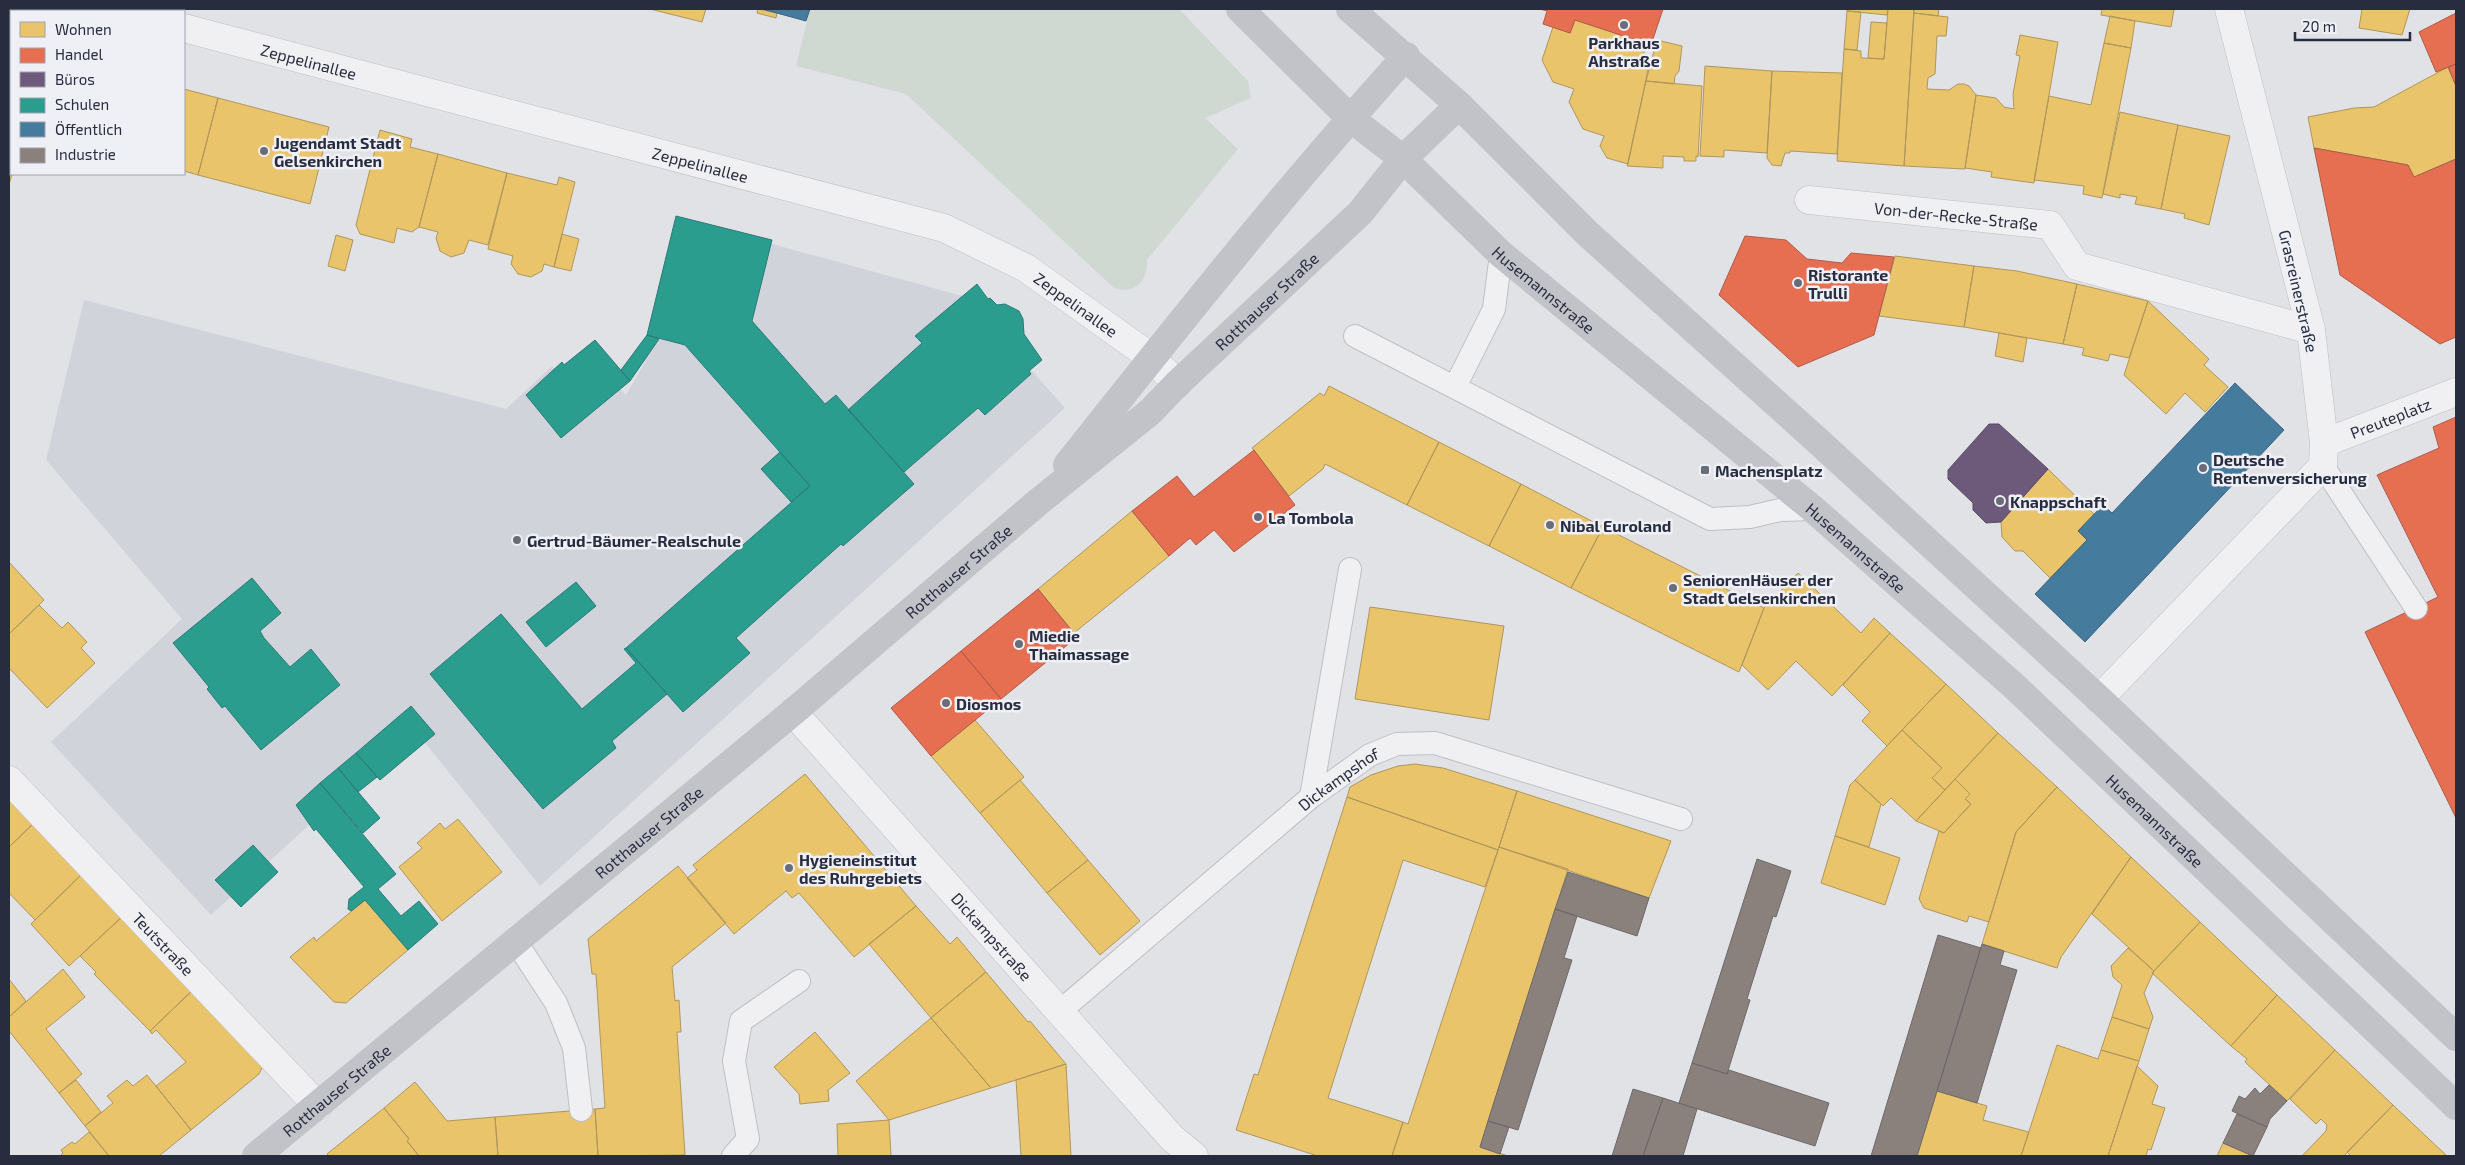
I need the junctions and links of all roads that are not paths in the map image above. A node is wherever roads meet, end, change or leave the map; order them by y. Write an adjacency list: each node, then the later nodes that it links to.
1 (1240, 9): 7 (main road, Husemannstraße)
2 (1350, 9): 5 (main road)
3 (2228, 9): 11 (street, Grasreinerstraße)
4 (185, 28): 13 (street, Zeppelinallee)
5 (1406, 56): 6 (main road); 7 (main road, Rotthauser Straße)
6 (1459, 105): 8 (main road, Rotthauser Straße); 22 (main road)
7 (1350, 118): 8 (main road, Husemannstraße); 13 (main road, Rotthauser Straße)
8 (1403, 159): 10 (main road, Husemannstraße); 14 (main road, Rotthauser Straße)
9 (1809, 200): 11 (street, Von-der-Recke-Straße)
10 (1501, 254): 15 (lane); 19 (main road, Husemannstraße)
11 (2311, 330): 17 (street, Grasreinerstraße)
12 (1355, 336): 15 (lane)
13 (1152, 358): 14 (street, Zeppelinallee); 18 (main road, Rotthauser Straße)
14 (1177, 384): 18 (main road, Rotthauser Straße)
15 (1454, 387): 19 (lane)
16 (2456, 392): 17 (street, Preuteplatz)
17 (2324, 455): 21 (lane); 22 (street)
18 (1036, 502): 23 (main road, Rotthauser Straße)
19 (1813, 509): 32 (main road, Husemannstraße)
20 (1350, 568): 25 (lane)
21 (2416, 608)
22 (2099, 699): 30 (main road)
23 (793, 712): 27 (main road, Rotthauser Straße); 29 (street, Dickampstraße)
24 (9, 780): 31 (street, Teutstraße)
25 (1311, 796): 26 (lane, Dickampshof); 29 (lane, Dickampshof)
26 (1681, 818)
27 (516, 942): 31 (main road, Rotthauser Straße); 33 (lane)
28 (799, 981): 35 (lane)
29 (1059, 1012): 36 (street, Dickampstraße)
30 (2456, 1037)
31 (318, 1106): 34 (main road, Rotthauser Straße)
32 (2456, 1106)
33 (581, 1110)
34 (256, 1156)
35 (733, 1156)
36 (1194, 1156)

